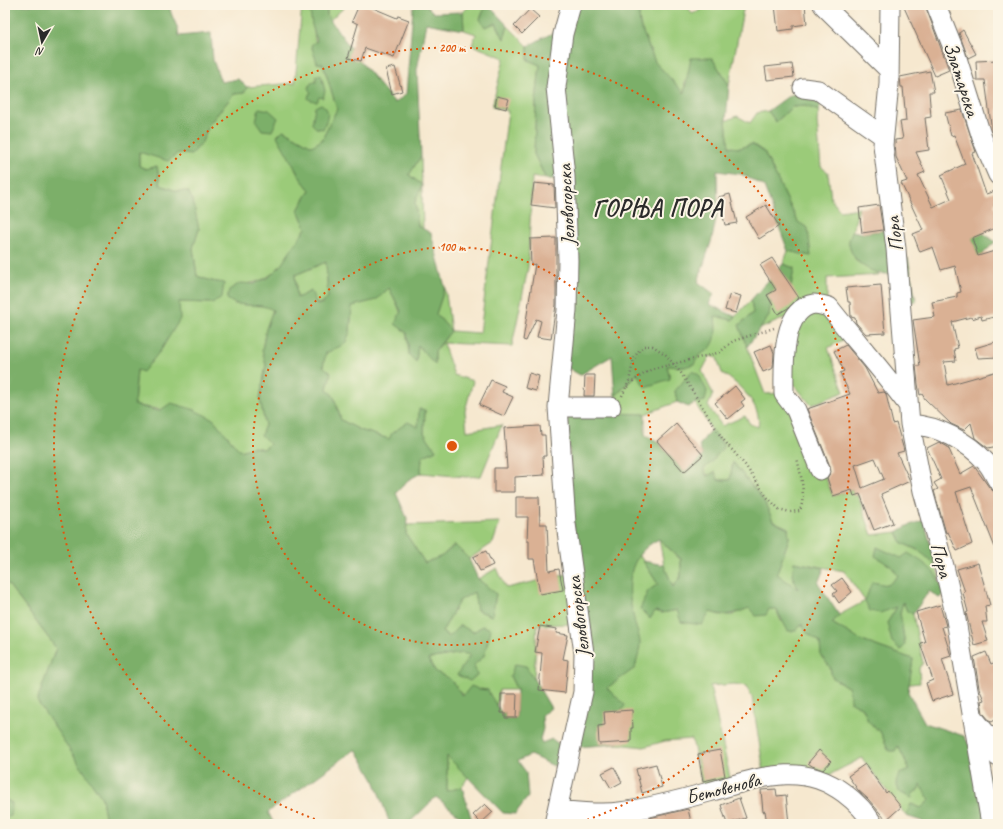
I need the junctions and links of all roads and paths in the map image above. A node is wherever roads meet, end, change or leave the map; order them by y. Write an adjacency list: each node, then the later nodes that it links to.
1 (571, 5): 13 (street, Јеловогорска)
2 (823, 5): 5 (street)
3 (890, 5): 5 (street, Пора)
4 (936, 5): 8 (street, Златарска)
5 (889, 70): 7 (street, Пора)
6 (803, 88): 7 (street)
7 (883, 136): 12 (street, Пора)
8 (998, 175)
9 (791, 324): 10 (path); 12 (street, Пора); 17 (street, Пора)
10 (673, 364): 11 (path); 11 (path); 16 (path)
11 (625, 389): 14 (path)
12 (908, 405): 15 (street, Пора)
13 (558, 407): 14 (street); 23 (street, Јеловогорска)
14 (611, 407)
15 (910, 424): 18 (street); 19 (street, Пора)
16 (795, 452)
17 (820, 470)
18 (998, 481)
19 (972, 717): 20 (street); 21 (street, Пора)
20 (998, 756)
21 (982, 770): 22 (street); 25 (street, Пора)
22 (998, 785)
23 (555, 817): 24 (street, Бетовенова)
24 (873, 824)
25 (991, 824)

